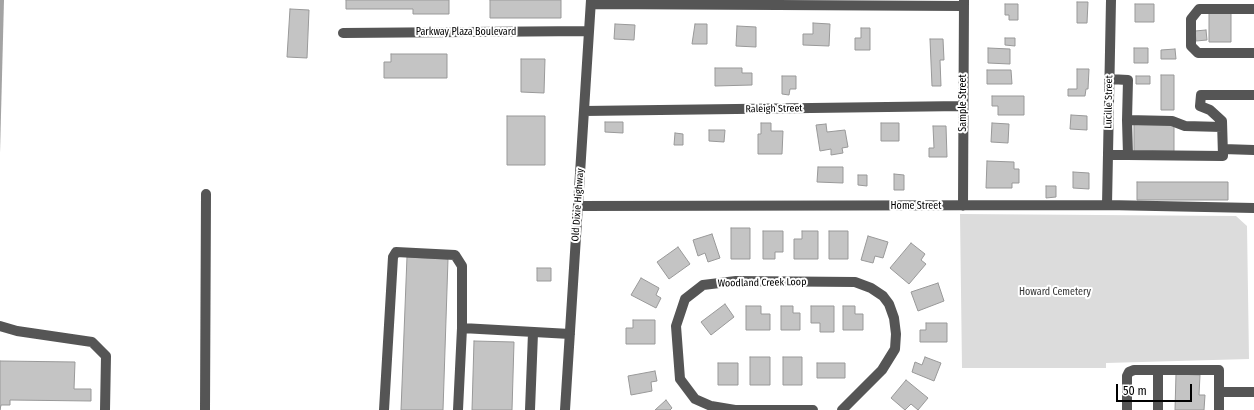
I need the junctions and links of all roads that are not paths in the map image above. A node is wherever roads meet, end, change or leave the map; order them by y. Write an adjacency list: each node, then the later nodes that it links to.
1 (1111, 0): 8 (street, Lucille Street)
2 (591, 2): 3 (street); 5 (street, Old Dixie Highway)
3 (964, 3): 10 (street, Sample Street)
4 (1254, 9): 7 (street)
5 (589, 32): 6 (street, Parkway Plaza Boulevard); 11 (street, Old Dixie Highway)
6 (343, 33)
7 (1254, 53)
8 (1110, 79): 12 (street); 16 (street, Lucille Street)
9 (1254, 95): 13 (street)
10 (963, 106): 11 (street, Raleigh Street); 21 (street, Sample Street)
11 (584, 111): 20 (street, Old Dixie Highway)
12 (1127, 120): 13 (street); 17 (street)
13 (1222, 127): 14 (street)
14 (1223, 149): 15 (street); 17 (street)
15 (1254, 150)
16 (1108, 155): 17 (street); 19 (street, Lucille Street)
17 (1128, 155)
18 (206, 194): 31 (street)
19 (1107, 205): 21 (street, Home Street); 22 (street, Home Street)
20 (578, 206): 21 (street, Home Street); 26 (street, Old Dixie Highway)
21 (963, 206)
22 (1254, 208)
23 (0, 326): 30 (street)
24 (462, 328): 25 (street); 32 (street); 33 (street)
25 (533, 333): 26 (street); 34 (street)
26 (570, 334): 35 (street, Old Dixie Highway)
27 (1158, 370): 28 (street); 38 (street); 39 (street)
28 (1219, 392): 29 (street); 40 (street)
29 (1254, 392)
30 (105, 410)
31 (205, 410)
32 (384, 410)
33 (458, 410)
34 (530, 410)
35 (565, 410)
36 (813, 410): 37 (street, Woodland Creek Loop)
37 (842, 410)
38 (1127, 410)
39 (1158, 410)
40 (1219, 410)

